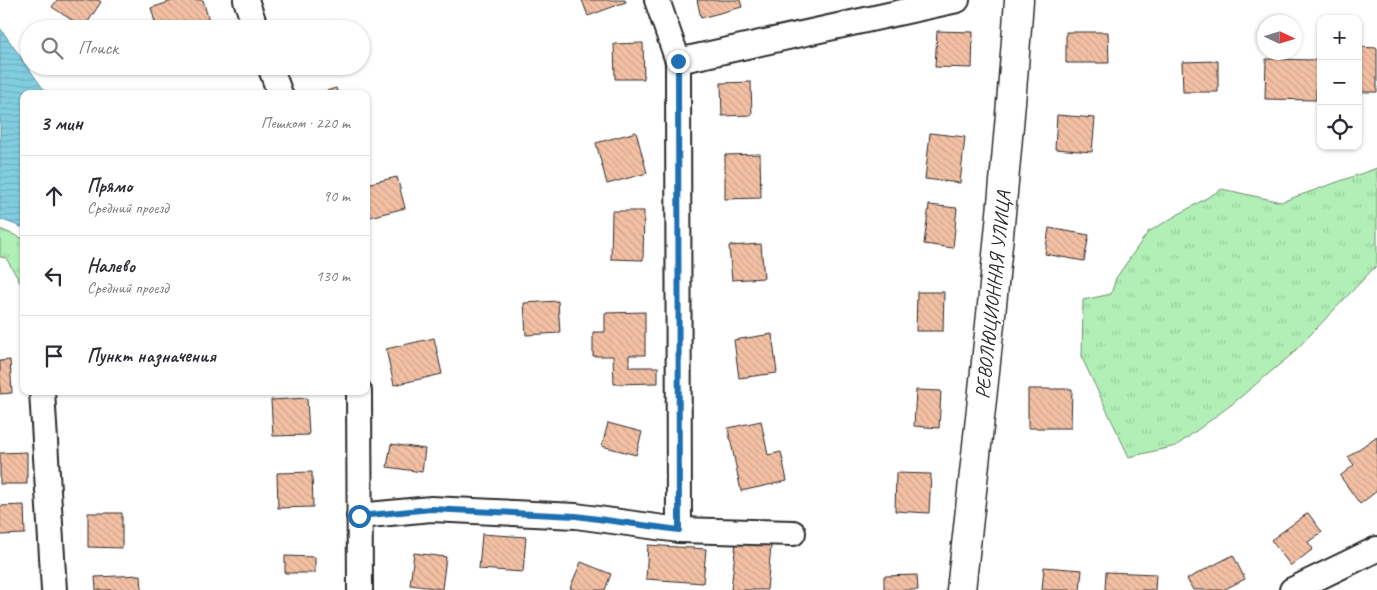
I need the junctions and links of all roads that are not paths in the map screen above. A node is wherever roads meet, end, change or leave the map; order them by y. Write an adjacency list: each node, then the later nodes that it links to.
1 (246, 0): 5 (street)
2 (657, 0): 6 (street)
3 (957, 0): 6 (street)
4 (1019, 0): 17 (main road, РЕВОЛЮЦИОННАЯ УЛИЦА)
5 (253, 20)
6 (678, 61): 12 (street)
7 (273, 75): 8 (street)
8 (279, 90)
9 (42, 395): 15 (street)
10 (359, 395): 11 (street)
11 (359, 516): 12 (street); 16 (street)
12 (679, 530): 13 (street)
13 (793, 533)
14 (1377, 549): 18 (street)
15 (54, 590)
16 (360, 590)
17 (961, 590)
18 (1292, 590)

